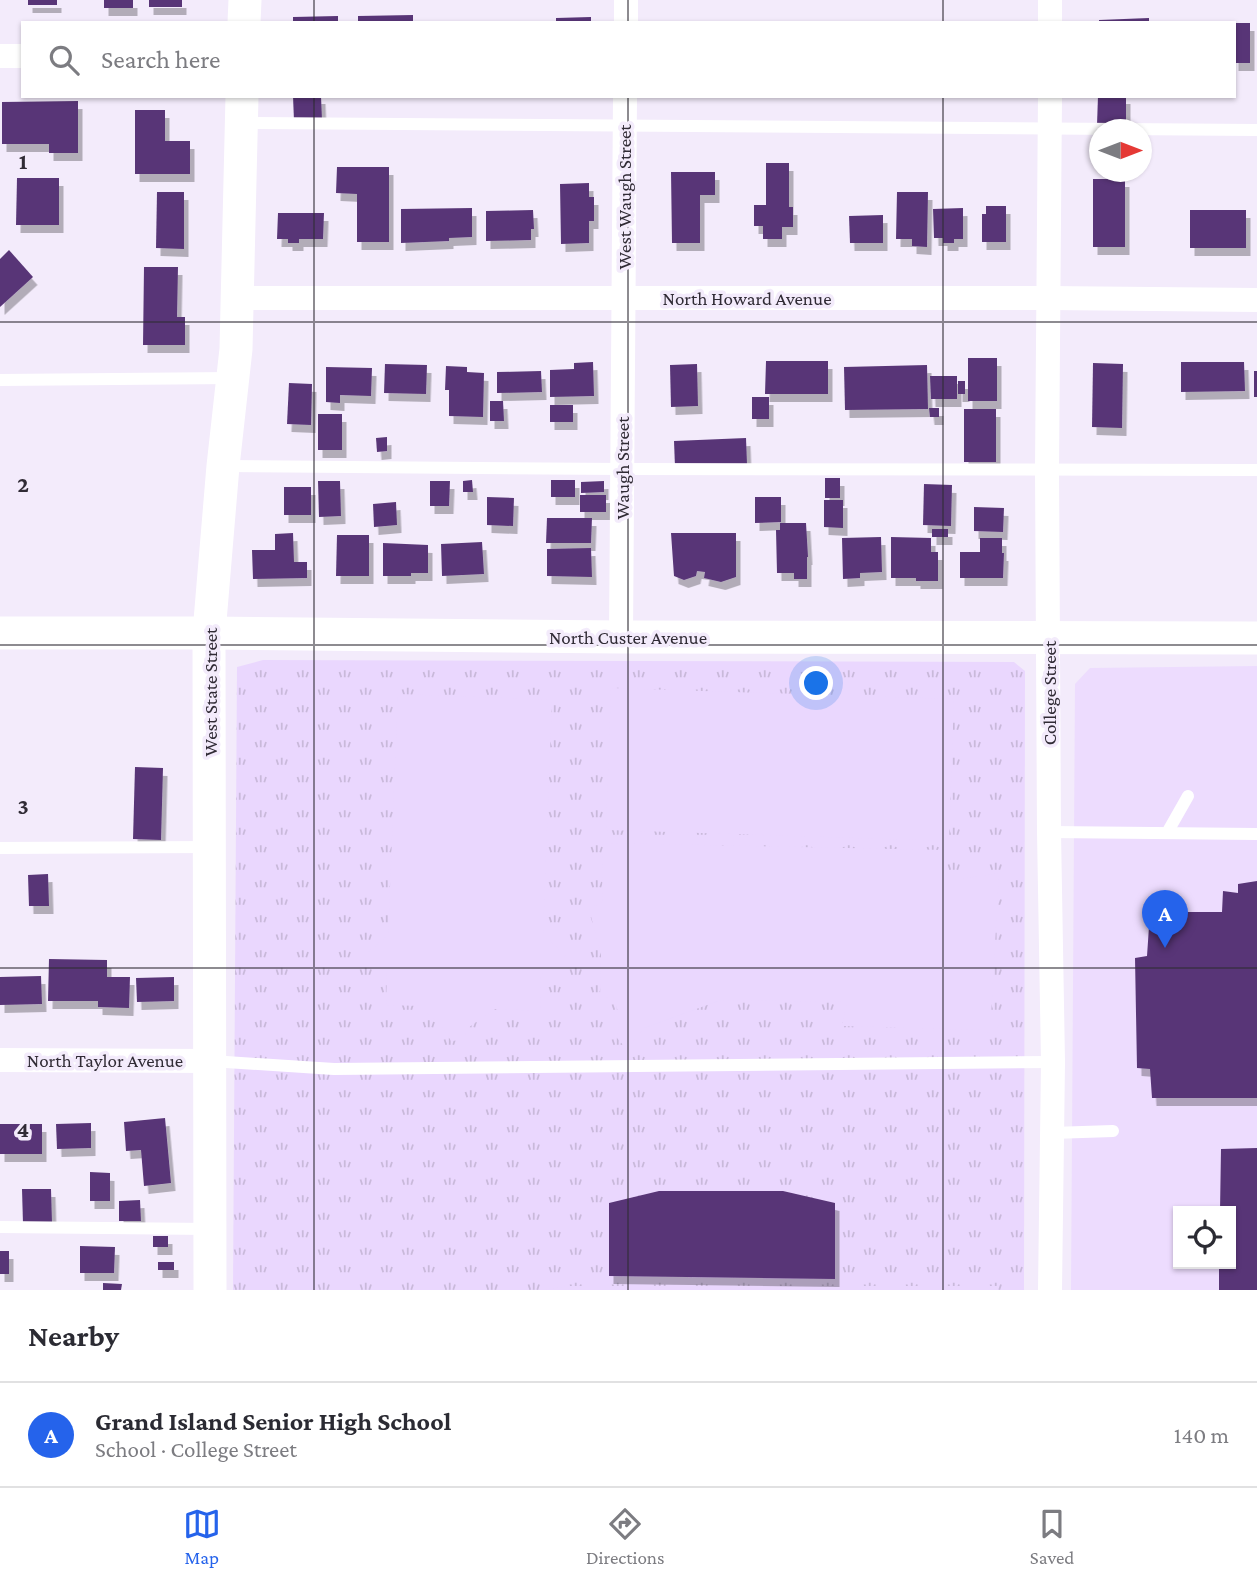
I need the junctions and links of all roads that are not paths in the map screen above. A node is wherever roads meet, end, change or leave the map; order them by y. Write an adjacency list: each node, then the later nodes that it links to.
1 (245, 0): 4 (street)
2 (626, 0): 5 (street)
3 (1050, 0): 6 (street)
4 (244, 21)
5 (626, 21)
6 (1050, 21)
7 (0, 56): 8 (street)
8 (21, 56)
9 (625, 98): 12 (street, West Waugh Street)
10 (1050, 98): 13 (street, College Street)
11 (242, 110): 12 (lane); 15 (street, West State Street)
12 (625, 127): 13 (lane); 16 (street, West Waugh Street)
13 (1050, 129): 14 (lane); 17 (street, College Street)
14 (1257, 130)
15 (237, 298): 16 (street, North Howard Avenue); 19 (street, West State Street)
16 (624, 298): 17 (street, North Howard Avenue); 22 (street, Waugh Street)
17 (1048, 298): 18 (street, North Howard Avenue); 23 (street, College Street)
18 (1257, 300)
19 (232, 377): 20 (lane); 21 (street, West State Street)
20 (0, 380)
21 (223, 466): 22 (lane); 26 (street, West State Street)
22 (622, 469): 23 (lane); 27 (street, Waugh Street)
23 (1047, 470): 24 (lane); 28 (street, College Street)
24 (1257, 470)
25 (0, 633): 26 (street, North Custer Avenue)
26 (209, 633): 27 (street, North Custer Avenue); 34 (street, West State Street)
27 (621, 637): 28 (street, North Custer Avenue)
28 (1049, 638): 29 (street, North Custer Avenue); 31 (street, College Street)
29 (1257, 638)
30 (1188, 796): 32 (lane)
31 (1049, 832): 32 (lane); 38 (street, College Street)
32 (1167, 833): 33 (lane)
33 (1257, 834)
34 (210, 847): 35 (lane); 37 (street, West State Street)
35 (0, 848)
36 (0, 1060): 37 (street, North Taylor Avenue)
37 (210, 1061): 38 (lane); 42 (street, West State Street)
38 (1053, 1062): 40 (street, College Street)
39 (1113, 1131): 40 (lane)
40 (1052, 1133): 44 (street, College Street)
41 (0, 1227): 42 (lane)
42 (210, 1229): 43 (street, West State Street)
43 (210, 1290)
44 (1050, 1290)

